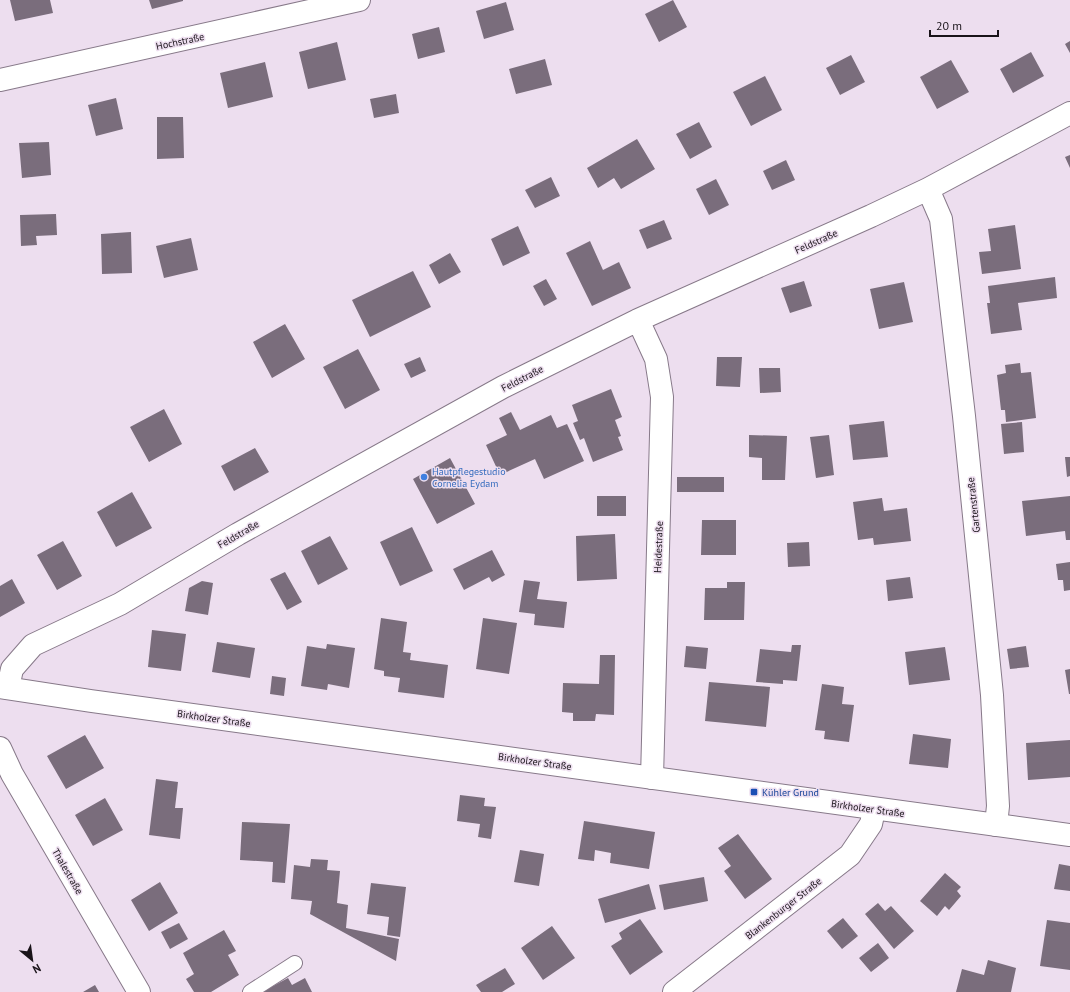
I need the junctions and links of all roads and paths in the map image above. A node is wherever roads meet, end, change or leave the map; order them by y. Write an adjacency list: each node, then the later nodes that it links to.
1 (359, 0): 2 (street, Hochstraße)
2 (0, 80)
3 (1070, 113): 4 (street, Feldstraße)
4 (928, 189): 5 (street, Feldstraße); 10 (street, Gartenstraße)
5 (638, 320): 6 (street, Feldstraße); 8 (street, Heidestraße)
6 (4, 687): 8 (street, Birkholzer Straße)
7 (0, 748): 13 (street, Thalestraße)
8 (652, 778): 9 (street, Birkholzer Straße)
9 (874, 810): 10 (street, Birkholzer Straße); 15 (street, Blankenburger Straße)
10 (996, 825): 11 (street, Birkholzer Straße)
11 (1070, 835)
12 (295, 964): 14 (lane)
13 (139, 992)
14 (250, 992)
15 (674, 992)

